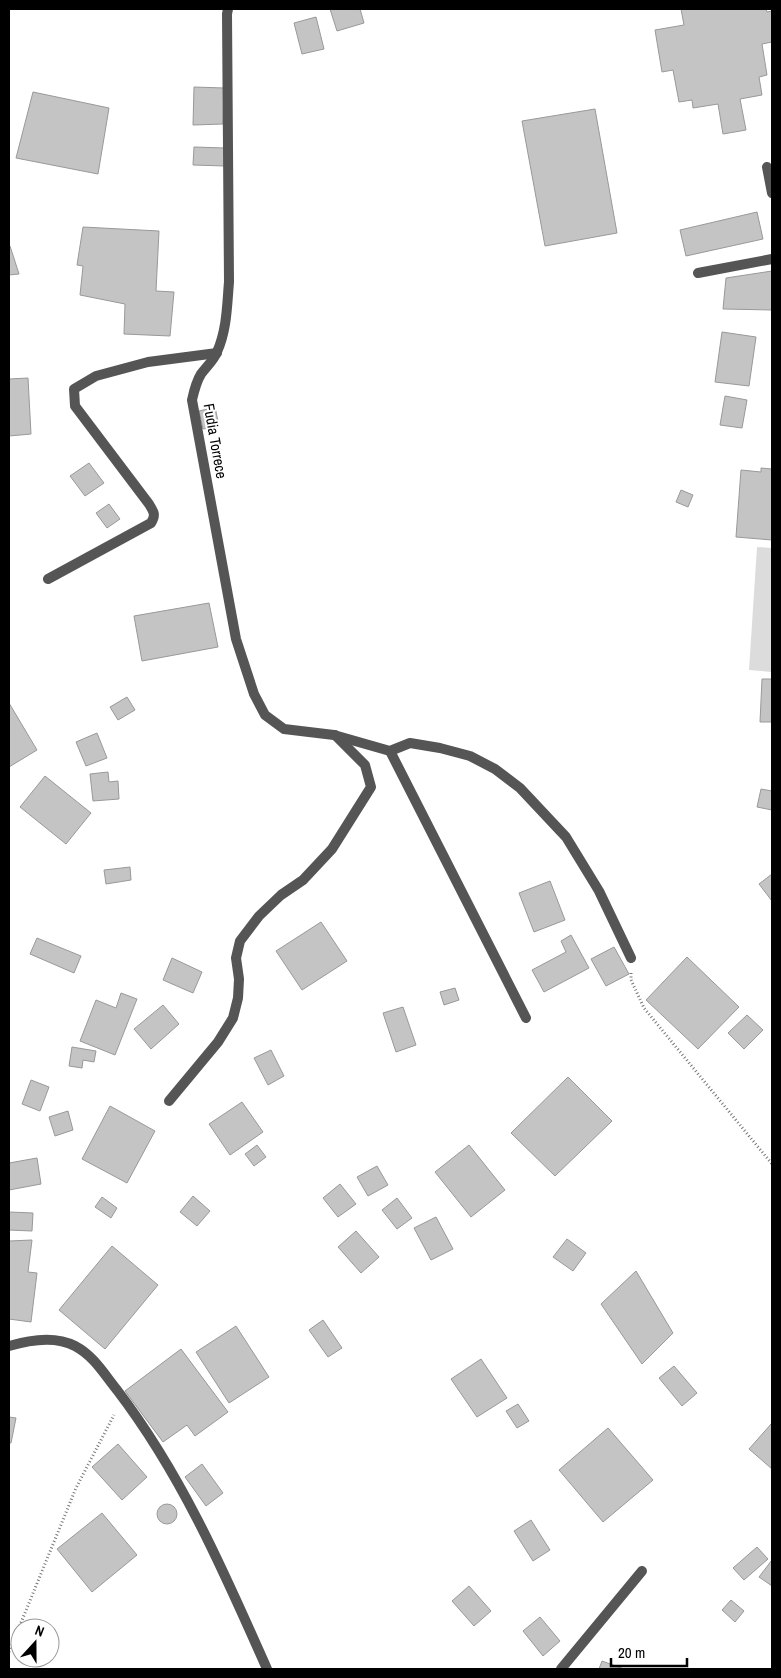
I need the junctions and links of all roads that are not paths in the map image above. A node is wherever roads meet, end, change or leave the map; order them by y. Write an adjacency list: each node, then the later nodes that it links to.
1 (228, 9): 6 (street, Fudia Torrece)
2 (767, 167): 3 (street)
3 (772, 193)
4 (772, 259): 5 (street)
5 (698, 273)
6 (217, 353): 7 (street); 8 (street, Fudia Torrece)
7 (48, 579)
8 (334, 735): 9 (street, Fudia Torrece); 12 (street)
9 (390, 751): 10 (street); 11 (street)
10 (631, 958)
11 (526, 1018)
12 (169, 1101)
13 (9, 1346): 15 (street)
14 (642, 1571): 16 (street)
15 (267, 1669)
16 (561, 1669)

